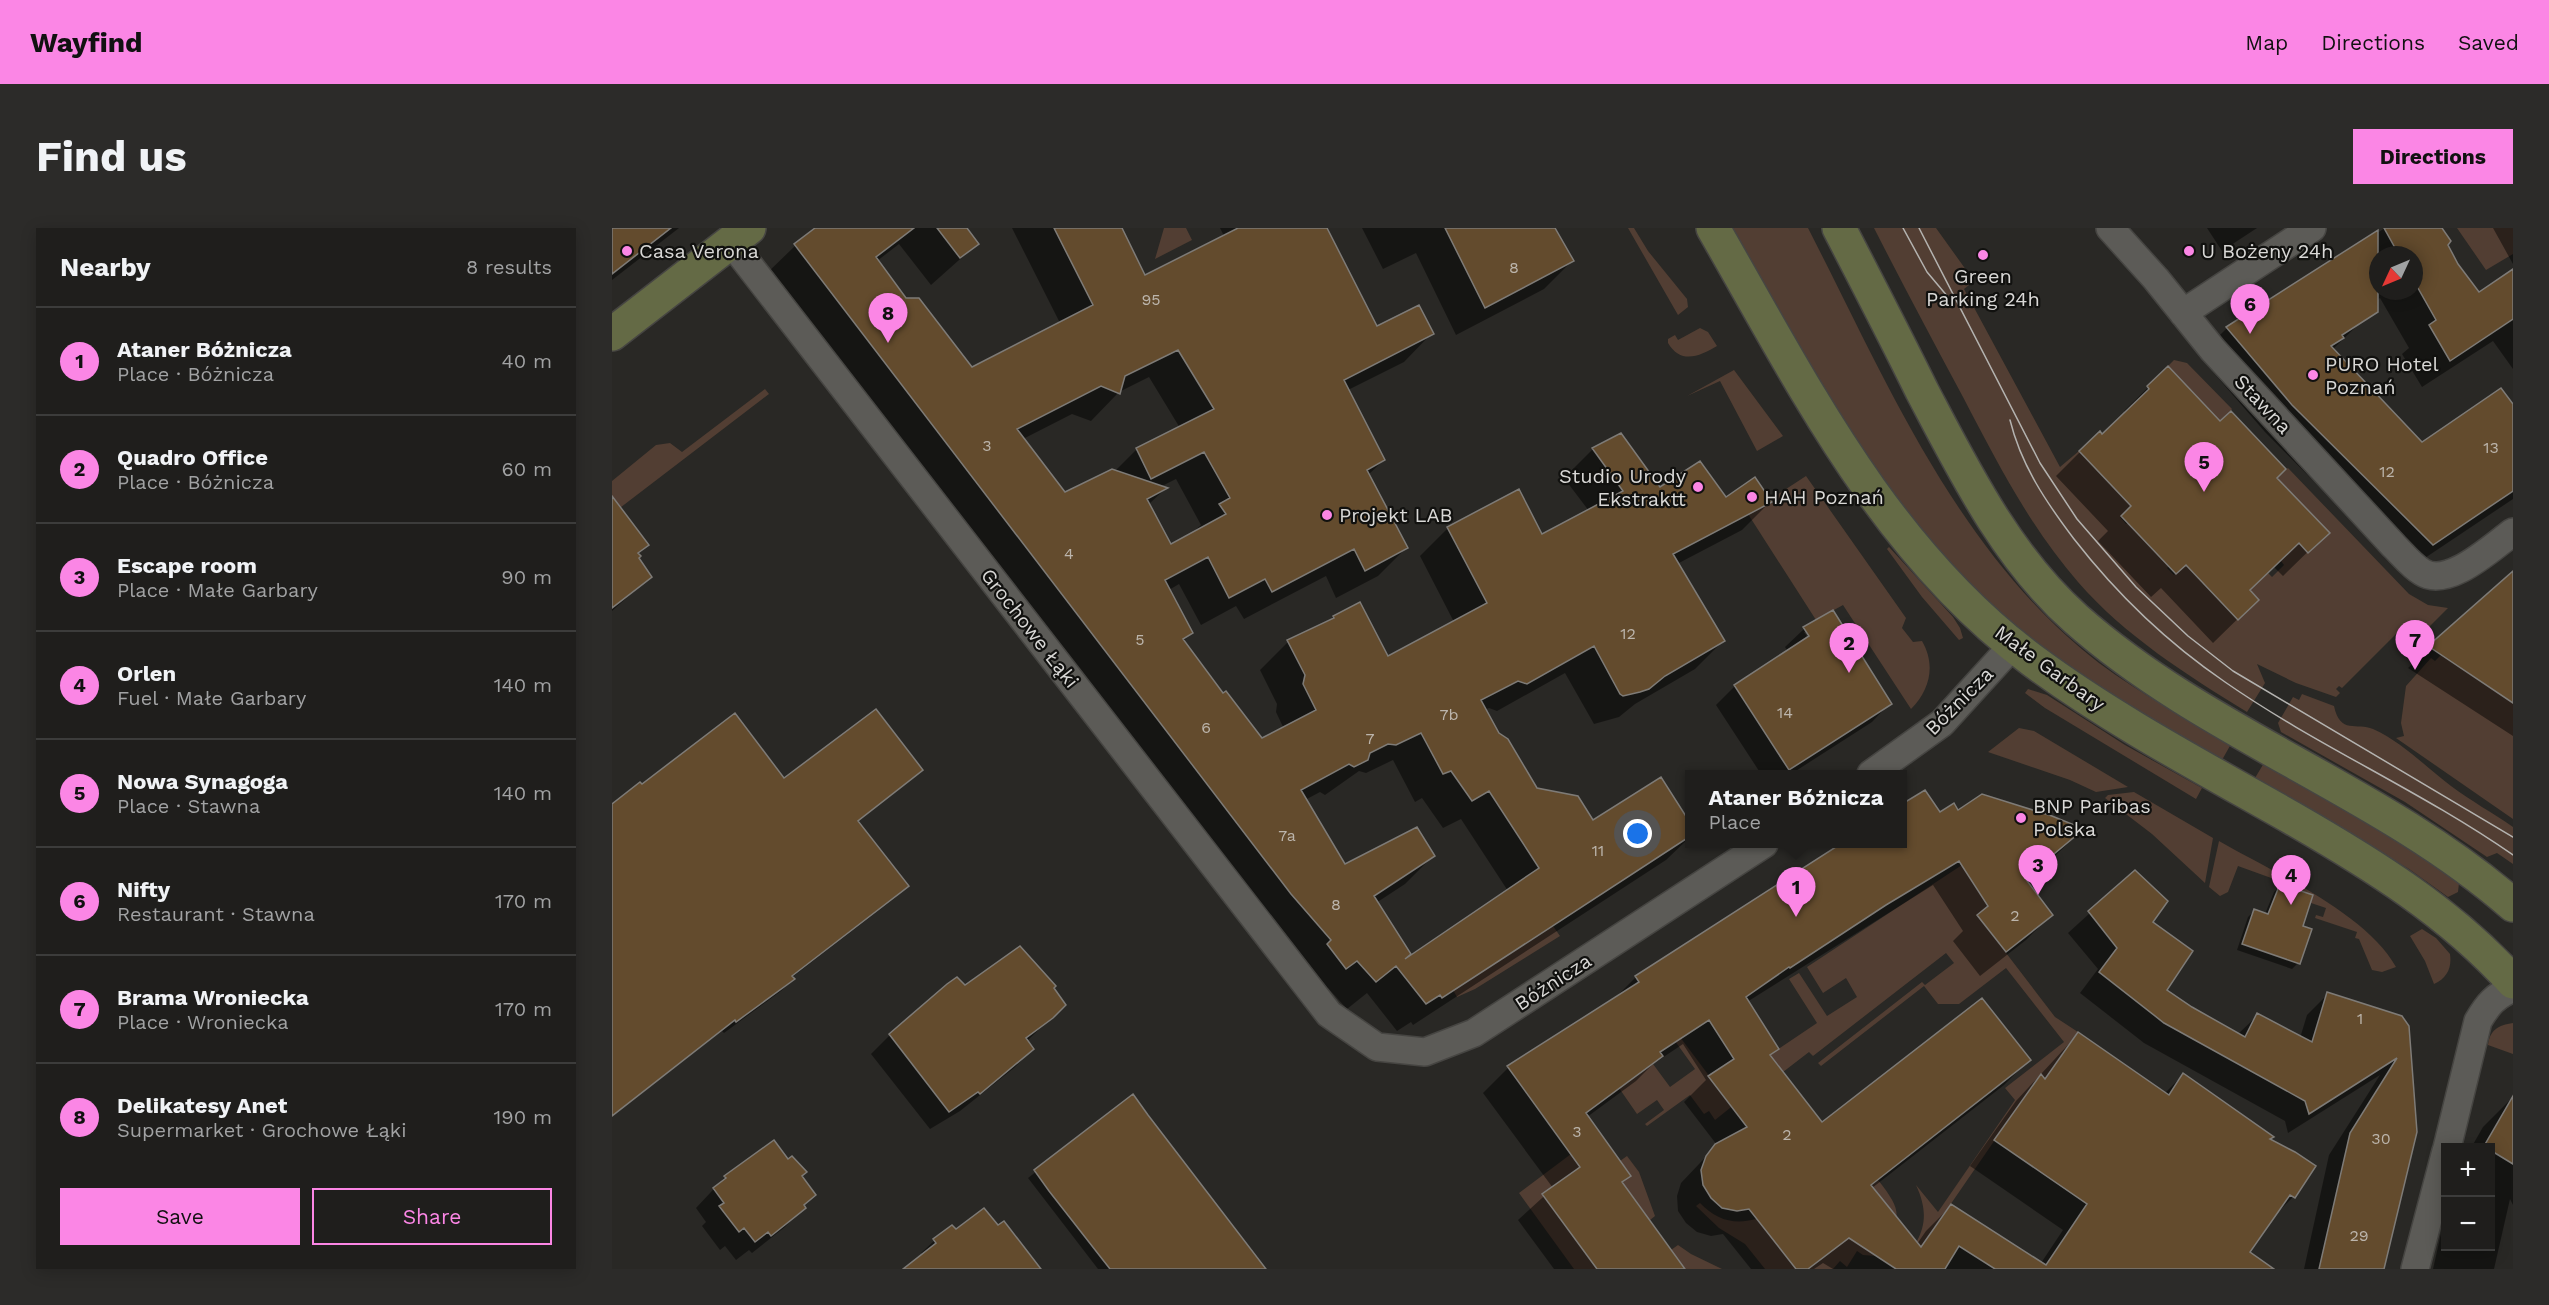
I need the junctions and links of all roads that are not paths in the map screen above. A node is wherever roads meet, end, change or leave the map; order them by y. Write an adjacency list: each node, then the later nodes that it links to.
1 (1713, 228): 9 (street, Małe Garbary)
2 (1839, 228): 12 (street)
3 (2110, 228): 6 (street, Stawna)
4 (2312, 228): 6 (street)
5 (740, 235): 7 (street); 15 (street, Grochowe Łąki)
6 (2183, 313): 8 (street, Stawna)
7 (612, 334)
8 (2513, 532)
9 (2013, 645): 10 (street, Bóżnicza); 13 (street, Małe Garbary)
10 (1877, 770)
11 (1756, 848): 15 (street, Bóżnicza)
12 (2513, 905)
13 (2513, 982)
14 (2513, 988): 16 (street)
15 (1329, 1014)
16 (2448, 1143)
17 (2441, 1168): 18 (street)
18 (2415, 1269)

